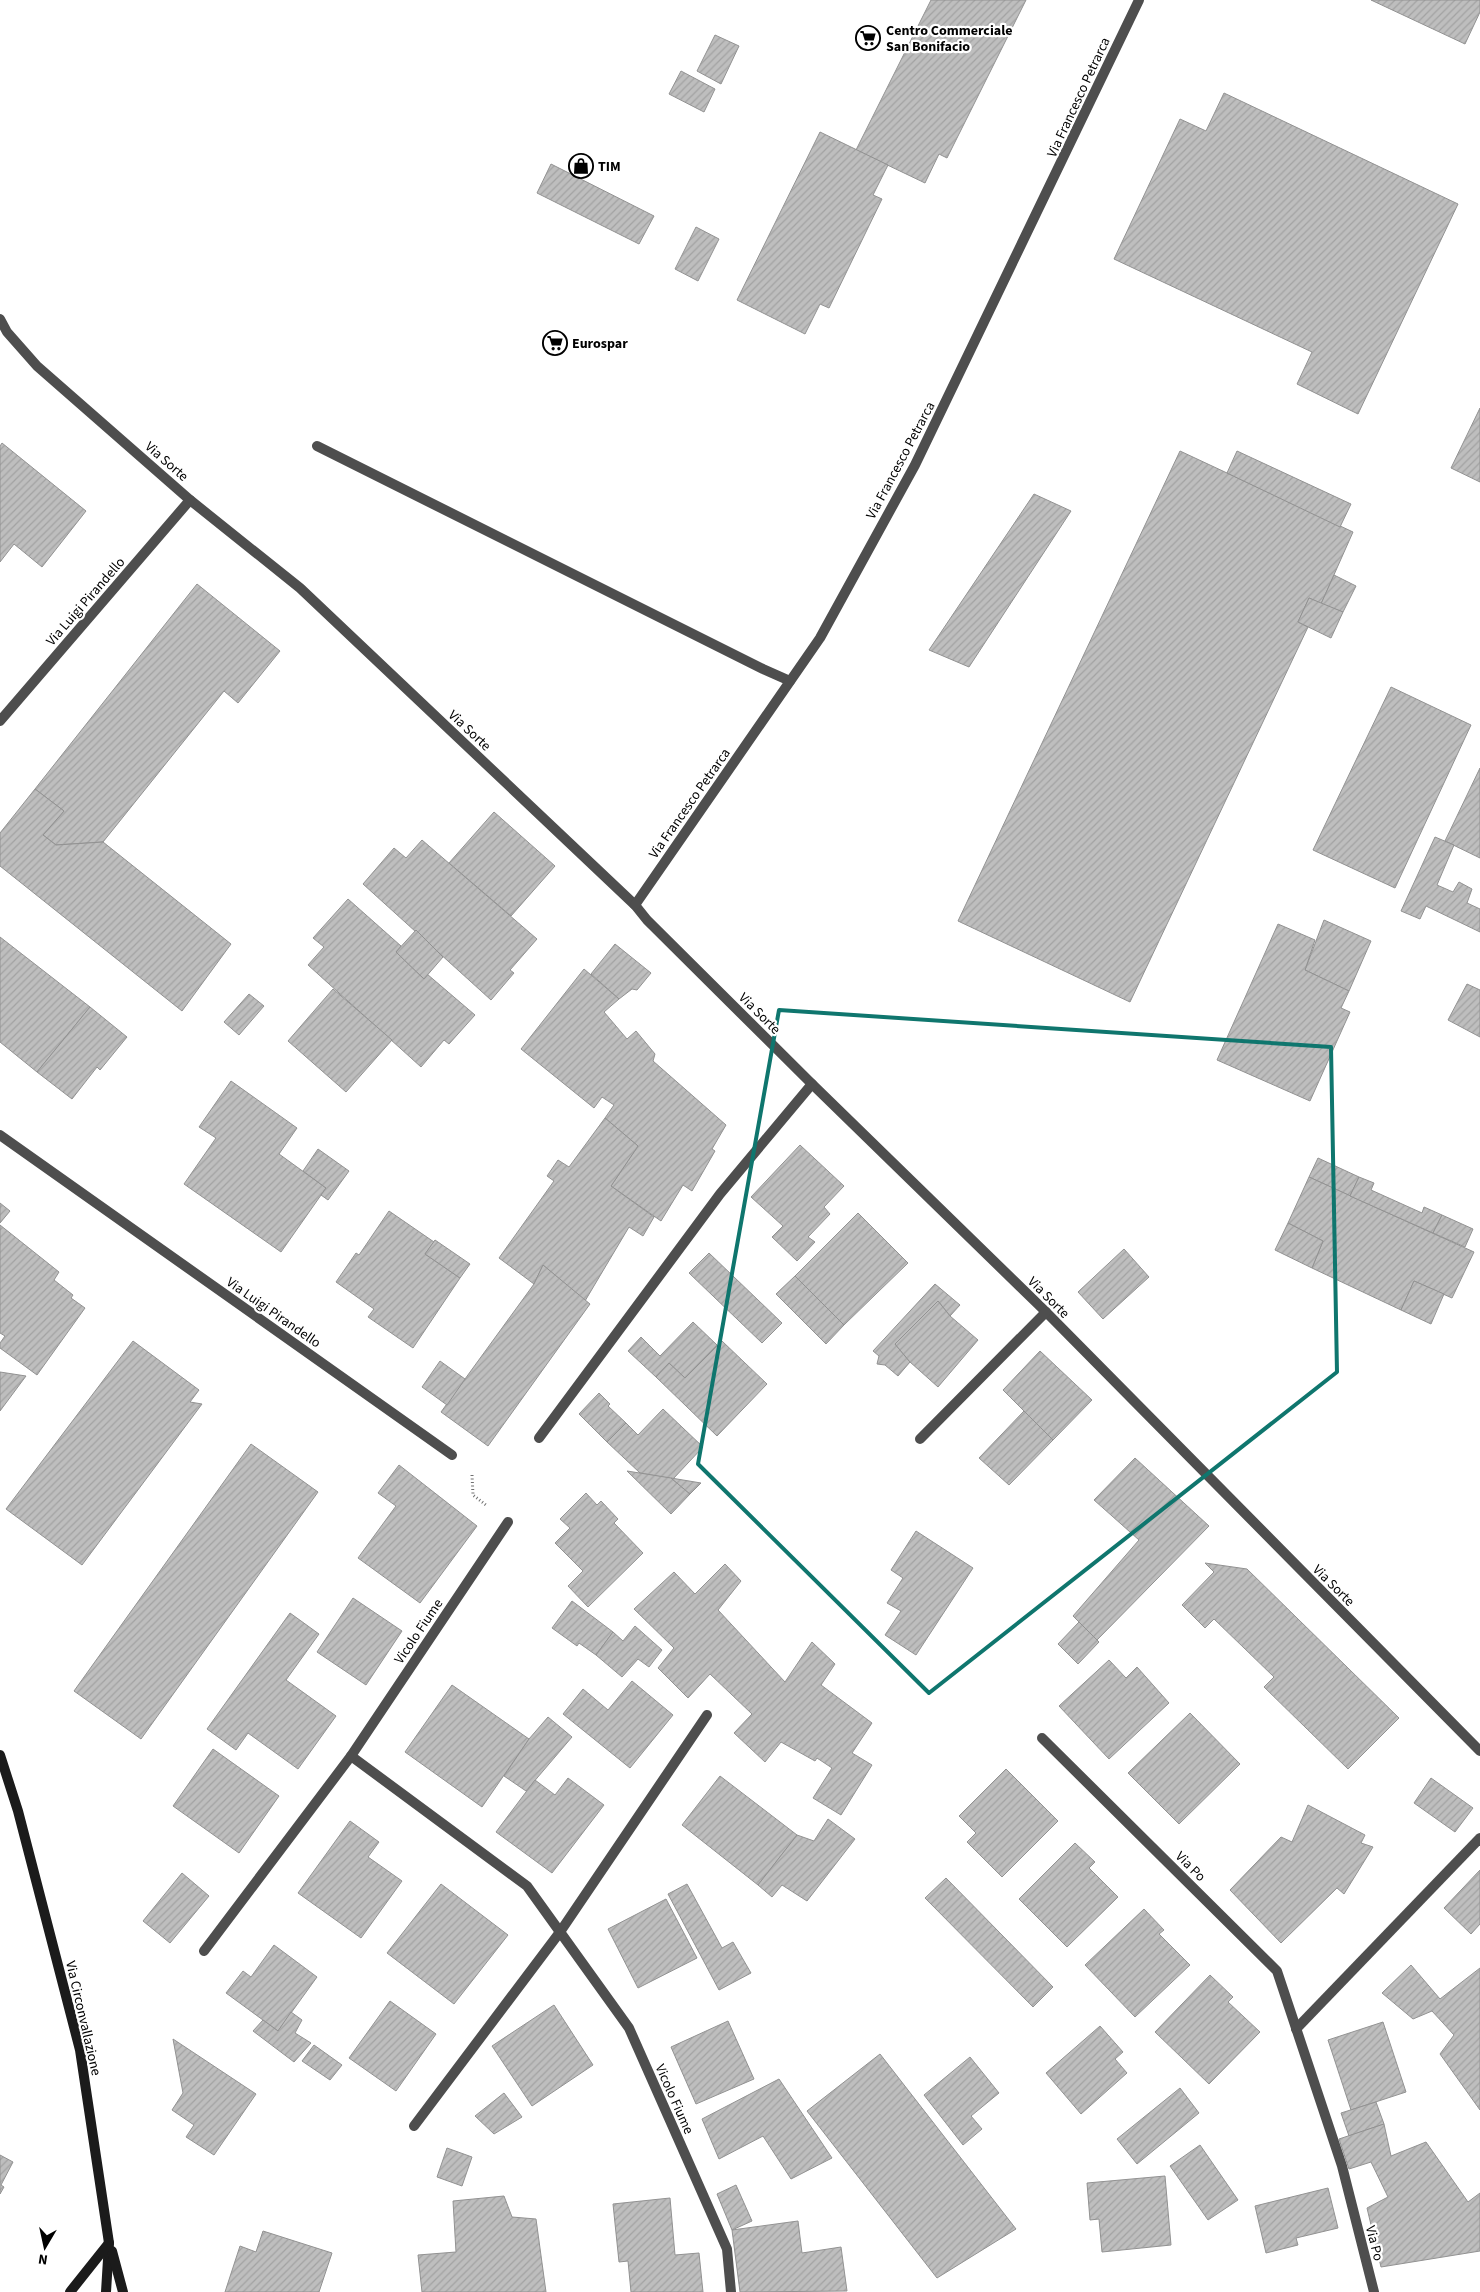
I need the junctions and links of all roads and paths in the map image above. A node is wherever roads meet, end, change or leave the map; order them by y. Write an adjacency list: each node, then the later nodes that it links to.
1 (1139, 0): 5 (street, Via Francesco Petrarca)
2 (0, 318): 4 (street, Via Sorte)
3 (317, 446): 5 (street)
4 (190, 500): 6 (street, Via Luigi Pirandello); 7 (street, Via Sorte)
5 (790, 681): 7 (street, Via Francesco Petrarca)
6 (0, 721)
7 (635, 905): 8 (street, Via Sorte)
8 (812, 1084): 10 (street, Via Sorte); 11 (street)
9 (0, 1135): 13 (street, Via Luigi Pirandello)
10 (1046, 1312): 12 (street); 17 (street, Via Sorte)
11 (539, 1438)
12 (920, 1439)
13 (452, 1455): 14 (path)
14 (508, 1522): 19 (street, Vicolo Fiume)
15 (707, 1715): 21 (street)
16 (1042, 1738): 23 (street, Via Po)
17 (1480, 1751)
18 (0, 1755): 25 (main road, Via Circonvallazione)
19 (351, 1756): 21 (street, Vicolo Fiume); 22 (street, Vicolo Fiume)
20 (1480, 1838): 23 (street)
21 (560, 1932): 24 (street); 29 (street, Vicolo Fiume)
22 (204, 1951)
23 (1296, 2029): 30 (street, Via Po)
24 (414, 2126)
25 (109, 2243): 26 (main road); 27 (main road, Via Circonvallazione); 28 (main road)
26 (70, 2292)
27 (106, 2292)
28 (123, 2292)
29 (731, 2292)
30 (1374, 2292)

